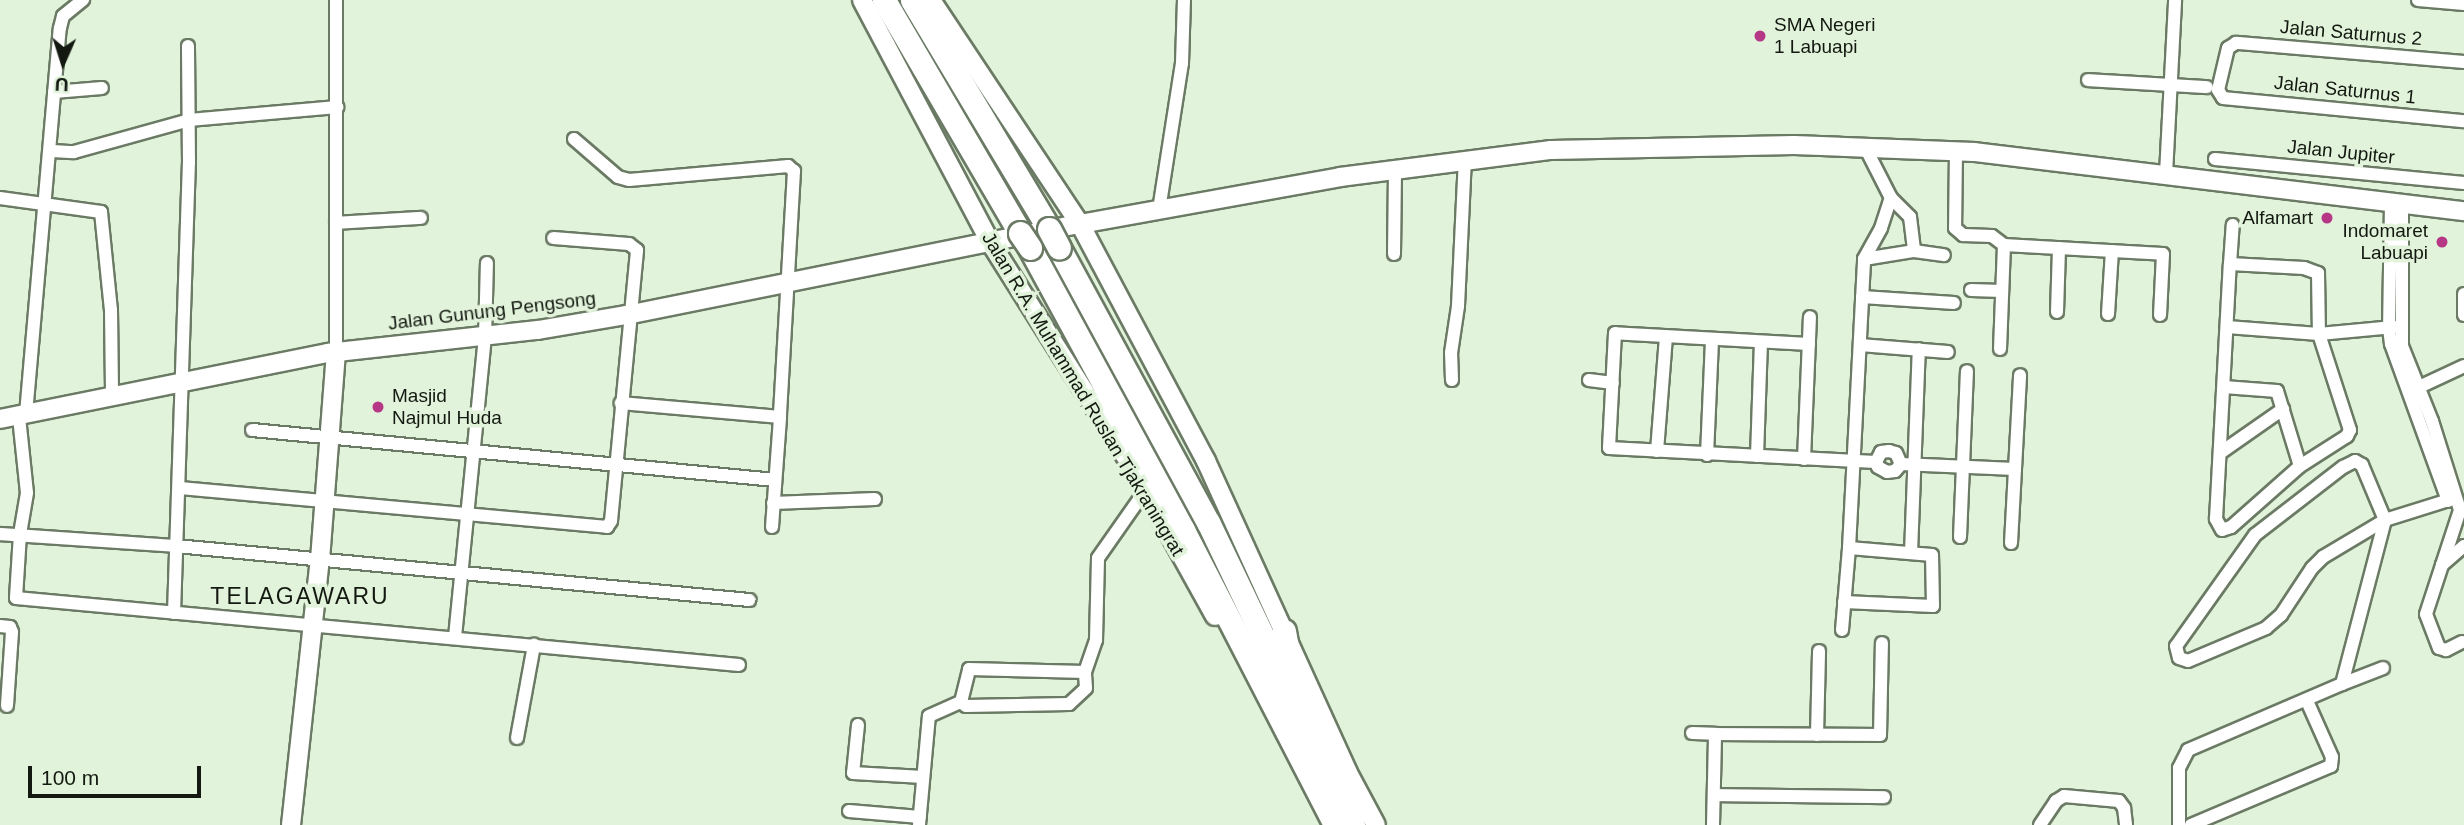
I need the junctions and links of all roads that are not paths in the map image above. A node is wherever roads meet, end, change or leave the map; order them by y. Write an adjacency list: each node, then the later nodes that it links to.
1 (83, 0): 17 (street)
2 (337, 0): 19 (street)
3 (862, 0): 42 (street, Jalan R.A. Muhammad Ruslan Tjakraningrat)
4 (884, 0): 150 (highway, Jalan R.A. Muhammad Ruslan Tjakraningrat)
5 (912, 0): 148 (highway, Jalan R.A. Muhammad Ruslan Tjakraningrat)
6 (931, 0): 39 (street)
7 (1184, 0): 35 (street)
8 (2175, 0): 14 (street)
9 (2418, 0): 10 (street)
10 (2464, 4)
11 (188, 46): 20 (street)
12 (2464, 62): 18 (street, Jalan Saturnus 2)
13 (2088, 80): 14 (street)
14 (2171, 85): 15 (street); 29 (street)
15 (2207, 87)
16 (102, 88): 17 (street)
17 (54, 92): 24 (street)
18 (2223, 98): 21 (street, Jalan Saturnus 1)
19 (337, 107): 20 (street); 38 (street)
20 (189, 120): 24 (street); 82 (street)
21 (2464, 121)
22 (574, 139): 52 (street)
23 (1865, 146): 25 (street, Jalan Gunung Pengsong); 27 (street, Jalan Gunung Pengsong); 32 (street)
24 (52, 151): 33 (street)
25 (1956, 151): 29 (street, Jalan Gunung Pengsong); 43 (street)
26 (2215, 159): 30 (street, Jalan Jupiter)
27 (1465, 160): 28 (street, Jalan Gunung Pengsong); 80 (street)
28 (1395, 168): 35 (street, Jalan Gunung Pengsong); 47 (street)
29 (2166, 174): 34 (street, Jalan Gunung Pengsong)
30 (2464, 183)
31 (0, 198): 33 (street)
32 (1891, 198): 45 (street); 49 (street)
33 (46, 204): 86 (street); 89 (street)
34 (2396, 204): 36 (street, Jalan Gunung Pengsong); 65 (street)
35 (1159, 210): 39 (street, Jalan Gunung Pengsong)
36 (2464, 211)
37 (421, 218): 38 (street)
38 (337, 223): 75 (street)
39 (1080, 225): 42 (street, Jalan Gunung Pengsong); 134 (street)
40 (2233, 225): 51 (street)
41 (553, 238): 59 (street)
42 (990, 242): 52 (street, Jalan Gunung Pengsong); 109 (street, Jalan R.A. Muhammad Ruslan Tjakraningrat)
43 (2004, 245): 44 (street); 54 (street)
44 (2059, 248): 46 (street); 58 (street)
45 (1913, 251): 48 (street); 49 (street)
46 (2112, 251): 60 (street); 61 (street)
47 (1394, 254)
48 (1944, 255)
49 (1864, 259): 56 (street)
50 (487, 263): 67 (street)
51 (2230, 264): 64 (street); 66 (street)
52 (786, 283): 59 (street, Jalan Gunung Pengsong); 90 (street)
53 (1971, 290): 54 (street)
54 (2002, 291): 74 (street)
55 (2464, 294): 62 (street)
56 (1862, 297): 57 (street); 72 (street)
57 (1954, 303)
58 (2057, 313)
59 (631, 314): 67 (street, Jalan Gunung Pengsong); 87 (street)
60 (2108, 314)
61 (2160, 315)
62 (2464, 315)
63 (1810, 317): 71 (street)
64 (2227, 327): 66 (street); 84 (street)
65 (2394, 327): 66 (street); 85 (street); 92 (street)
66 (2319, 334): 104 (street)
67 (485, 337): 75 (street, Jalan Gunung Pengsong); 96 (street)
68 (1666, 337): 69 (street); 83 (street); 95 (street)
69 (1712, 340): 70 (street); 98 (street)
70 (1761, 342): 71 (street); 99 (street)
71 (1809, 344): 100 (street)
72 (1860, 345): 73 (street); 101 (street)
73 (1919, 349): 76 (street); 102 (street)
74 (2000, 349)
75 (336, 352): 82 (street, Jalan Gunung Pengsong); 94 (street)
76 (1948, 352)
77 (2464, 366): 85 (street)
78 (1967, 371): 105 (street)
79 (2020, 374): 106 (street)
80 (1452, 380)
81 (1589, 380): 83 (street)
82 (182, 383): 86 (street, Jalan Gunung Pengsong); 108 (street)
83 (1613, 383): 95 (street)
84 (2224, 387): 88 (street); 97 (street)
85 (2417, 388): 92 (street)
86 (112, 397): 89 (street, Jalan Gunung Pengsong)
87 (621, 403): 90 (street); 103 (street)
88 (2283, 409): 97 (street); 104 (street)
89 (23, 416): 91 (street, Jalan Gunung Pengsong); 118 (street)
90 (780, 417): 107 (street)
91 (0, 419)
92 (2427, 423): 113 (street)
93 (252, 430): 94 (street)
94 (329, 436): 96 (street); 111 (street)
95 (1657, 451): 98 (street)
96 (475, 452): 103 (street); 114 (street)
97 (2220, 453): 104 (street)
98 (1707, 455): 99 (street)
99 (1757, 456): 100 (street)
100 (1804, 459): 101 (street)
101 (1854, 462): 102 (street); 123 (street)
102 (1907, 464): 105 (street); 124 (street)
103 (616, 466): 107 (street); 114 (street)
104 (2300, 466)
105 (1964, 468): 106 (street); 119 (street)
106 (2015, 469): 120 (street)
107 (775, 480): 112 (street)
108 (180, 488): 111 (street); 121 (street)
109 (1145, 491): 142 (street); 144 (street, Jalan R.A. Muhammad Ruslan Tjakraningrat)
110 (875, 499): 112 (street)
111 (325, 500): 114 (street); 125 (street)
112 (774, 503): 116 (street)
113 (2457, 505): 115 (street); 126 (street)
114 (469, 514): 127 (street)
115 (2385, 520): 115 (street); 143 (street)
116 (772, 527)
117 (0, 534): 118 (street)
118 (20, 534): 121 (street); 130 (street)
119 (1960, 537)
120 (2011, 543)
121 (176, 546): 125 (street); 130 (street)
122 (2464, 546): 126 (street)
123 (1849, 548): 124 (street); 129 (street)
124 (1911, 553): 129 (street)
125 (320, 560): 127 (street); 132 (street)
126 (2442, 565): 136 (street)
127 (461, 574): 128 (street); 135 (street)
128 (749, 600)
129 (1844, 602): 133 (street)
130 (174, 613): 132 (street)
131 (0, 626): 147 (street)
132 (313, 627): 135 (street); 163 (street)
133 (1842, 630)
134 (1284, 631): 148 (highway); 156 (street)
135 (455, 637): 138 (street)
136 (2462, 642)
137 (1882, 643): 153 (street)
138 (534, 645): 140 (street); 154 (street)
139 (1819, 651): 153 (street)
140 (739, 665)
141 (2383, 668): 143 (street)
142 (1085, 672): 146 (street); 146 (street)
143 (2342, 684): 145 (street)
144 (1257, 690): 150 (highway); 162 (street, Jalan R.A. Muhammad Ruslan Tjakraningrat)
145 (2307, 701): 169 (street); 170 (street)
146 (961, 702): 157 (street)
147 (8, 706)
148 (1296, 706): 155 (highway, Jalan R.A. Muhammad Ruslan Tjakraningrat)
149 (858, 724): 157 (street)
150 (1280, 724): 162 (highway, Jalan R.A. Muhammad Ruslan Tjakraningrat)
151 (1692, 733): 152 (street)
152 (1715, 734): 153 (street); 158 (street)
153 (1817, 734)
154 (517, 738)
155 (1317, 750): 156 (highway); 164 (highway, Jalan R.A. Muhammad Ruslan Tjakraningrat)
156 (1347, 771): 165 (street)
157 (923, 777): 161 (street)
158 (1714, 795): 159 (street); 166 (street)
159 (1884, 797)
160 (849, 811): 161 (street)
161 (919, 821)
162 (1325, 821)
163 (291, 825)
164 (1353, 825)
165 (1376, 825)
166 (1713, 825)
167 (2040, 825): 168 (street)
168 (2126, 825)
169 (2179, 825)
170 (2191, 825)

